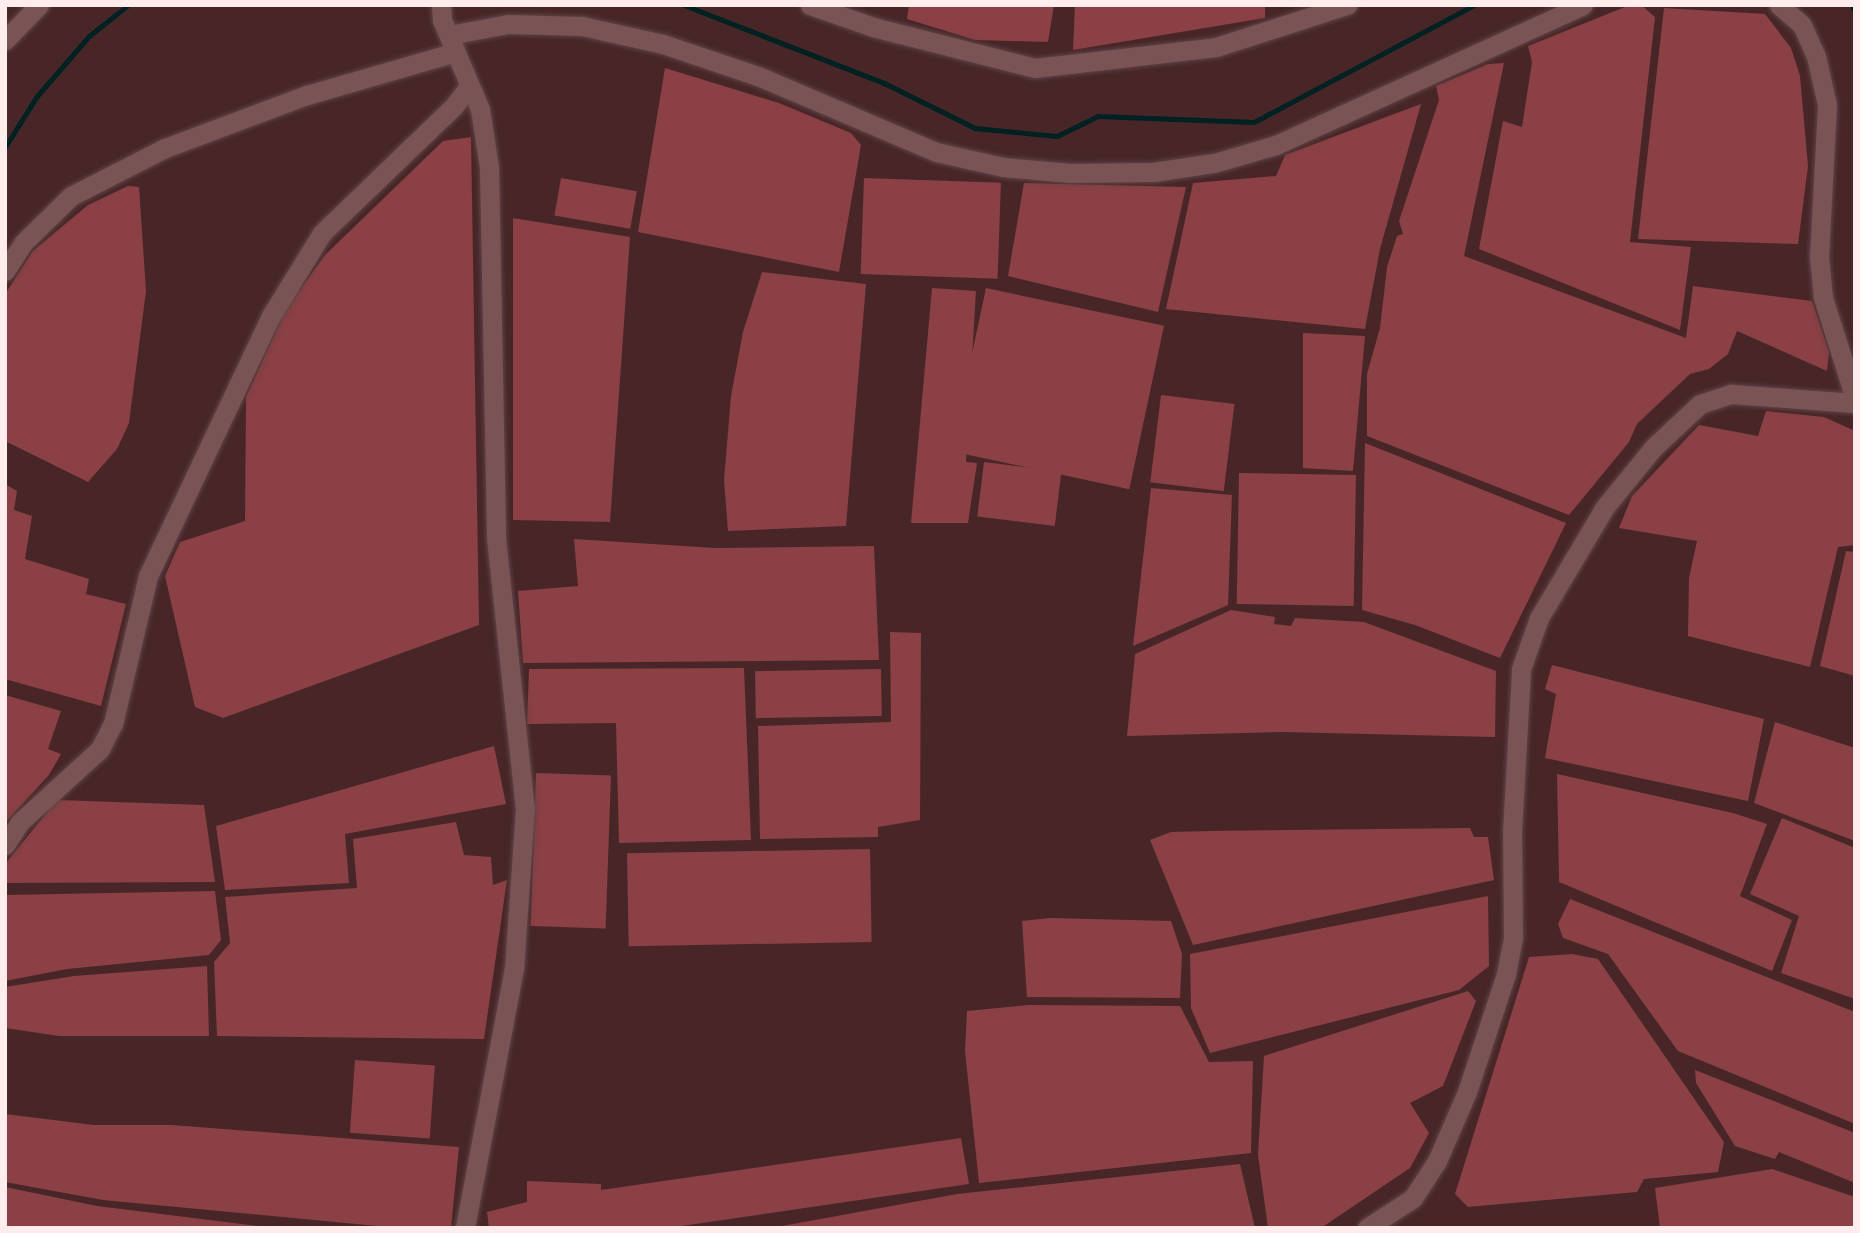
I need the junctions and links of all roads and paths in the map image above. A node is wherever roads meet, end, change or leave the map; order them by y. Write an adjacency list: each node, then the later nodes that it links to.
1 (39, 5): 7 (street)
2 (810, 5): 3 (street)
3 (1347, 5)
4 (1583, 5): 6 (street)
5 (1779, 5): 10 (street)
6 (447, 28): 8 (street); 9 (street)
7 (5, 40)
8 (470, 85): 11 (street); 12 (street)
9 (5, 271)
10 (1855, 400): 13 (street)
11 (5, 845)
12 (465, 1228)
13 (1367, 1228)

